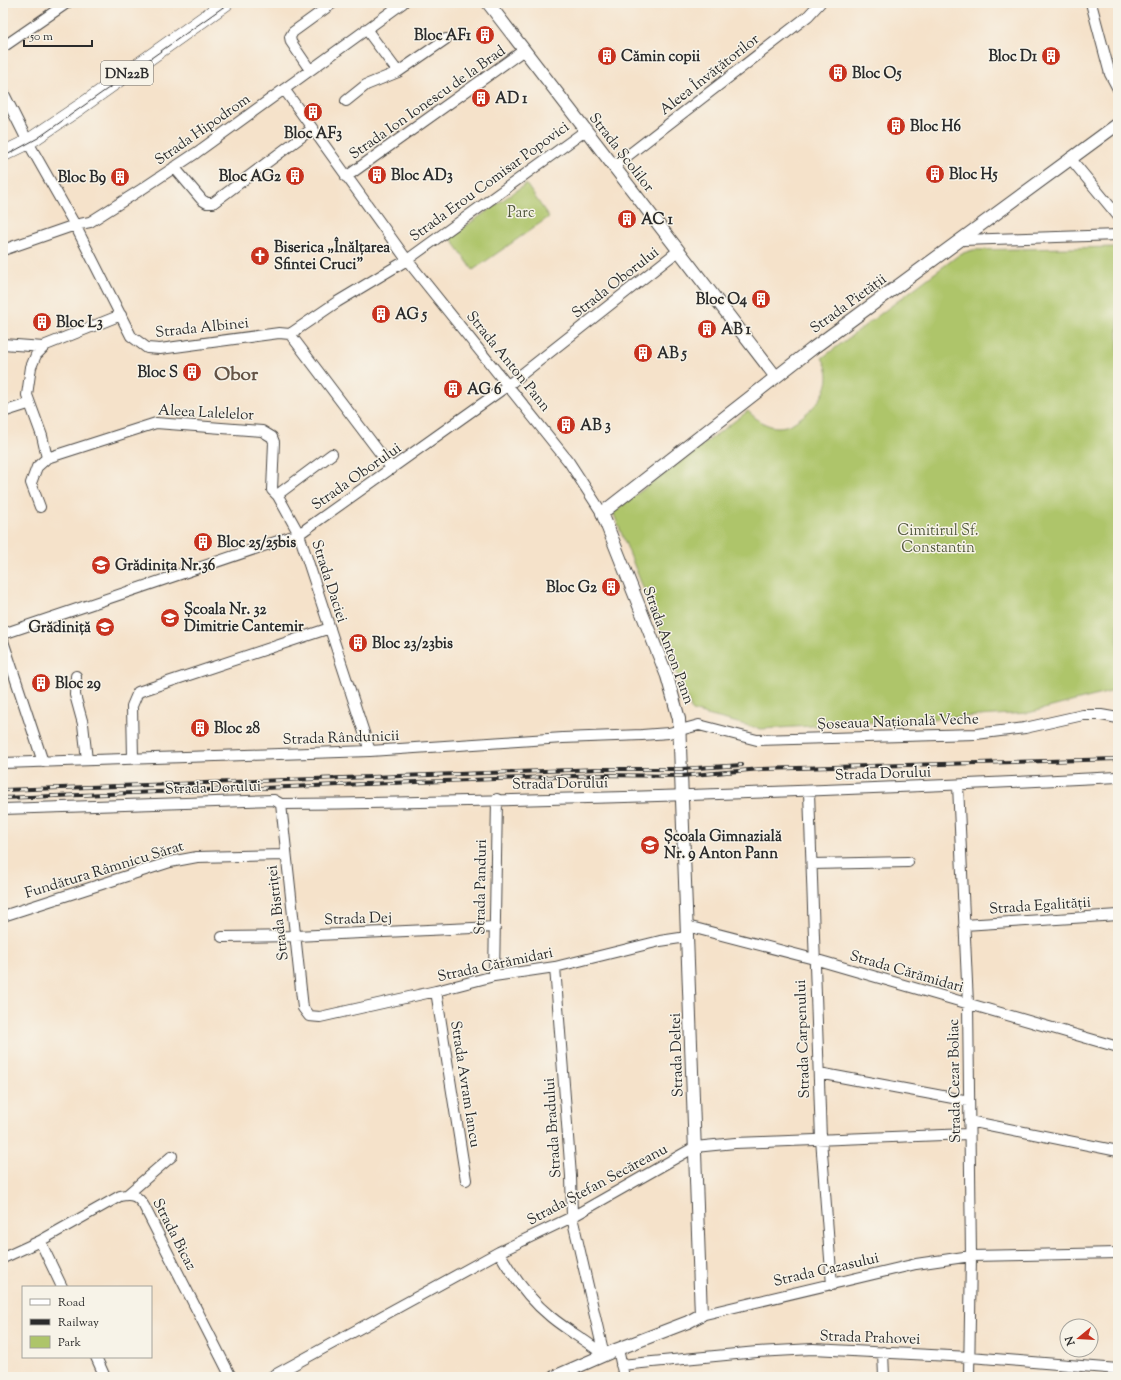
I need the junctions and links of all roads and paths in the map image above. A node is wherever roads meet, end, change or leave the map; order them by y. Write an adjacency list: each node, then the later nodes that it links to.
1 (67, 3): 10 (street)
2 (226, 3): 21 (main road, DN22B)
3 (333, 3): 12 (street)
4 (403, 3): 8 (street, Strada Hipodrom)
5 (488, 3): 11 (street, Strada Școlilor)
6 (820, 3): 25 (street, Aleea Învățătorilor)
7 (1091, 3): 15 (street)
8 (366, 30): 12 (street, Strada Hipodrom); 13 (street)
9 (446, 38): 13 (street)
10 (3, 47)
11 (524, 50): 20 (street, Strada Școlilor); 26 (street, Strada Ion Ionescu de la Brad)
12 (310, 70): 14 (street, Strada Hipodrom)
13 (398, 72): 17 (street)
14 (284, 89): 19 (street, Strada Anton Pann); 24 (street, Strada Hipodrom)
15 (1118, 89)
16 (3, 92): 21 (street, Strada Albinei)
17 (346, 101)
18 (1118, 124): 23 (street, Strada Pietății)
19 (312, 130): 24 (street); 26 (street, Strada Anton Pann)
20 (585, 130): 25 (street, Strada Școlilor); 33 (street, Strada Erou Comisar Popovici)
21 (28, 142): 22 (main road, DN22B); 28 (street, Strada Albinei)
22 (3, 154)
23 (1070, 158): 27 (street); 30 (street, Strada Pietății)
24 (174, 167): 28 (street, Strada Hipodrom)
25 (613, 167): 32 (street, Strada Școlilor)
26 (346, 177): 33 (street, Strada Anton Pann)
27 (1118, 216)
28 (75, 225): 31 (street, Strada Hipodrom); 34 (street, Strada Albinei)
29 (1118, 235): 30 (street)
30 (962, 240): 38 (street, Strada Pietății)
31 (3, 250)
32 (678, 252): 38 (street, Strada Școlilor); 39 (street, Strada Oborului)
33 (407, 260): 35 (street, Strada Erou Comisar Popovici); 39 (street, Strada Anton Pann)
34 (121, 315): 35 (street, Strada Albinei); 37 (street)
35 (290, 334): 44 (street)
36 (3, 344): 37 (street)
37 (44, 347): 40 (street)
38 (776, 377): 47 (street, Strada Pietății)
39 (507, 386): 44 (street, Strada Oborului); 47 (street, Strada Anton Pann)
40 (28, 404): 41 (street); 43 (street)
41 (3, 412)
42 (332, 454): 45 (street)
43 (47, 458): 45 (street, Aleea Lalelelor); 46 (street)
44 (392, 469): 48 (street, Strada Oborului)
45 (277, 495): 48 (street, Aleea Lalelelor)
46 (40, 507)
47 (602, 513): 54 (street, Strada Anton Pann)
48 (299, 534): 49 (street, Strada Daciei); 50 (street, Strada Oborului)
49 (330, 628): 55 (street, Strada Daciei); 56 (street)
50 (3, 634)
51 (3, 641): 58 (street)
52 (76, 676): 57 (street)
53 (1118, 718): 54 (street, Șoseaua Națională Veche)
54 (680, 731): 55 (street, Strada Rândunicii); 63 (street, Strada Anton Pann)
55 (370, 751): 56 (street, Strada Rândunicii)
56 (133, 758): 57 (street, Strada Rândunicii)
57 (87, 760): 58 (street, Strada Rândunicii)
58 (43, 762): 59 (street, Strada Rândunicii)
59 (3, 763)
60 (1118, 777): 61 (street, Strada Dorului)
61 (958, 785): 62 (street, Strada Dorului); 72 (street, Strada Cezar Boliac)
62 (809, 792): 63 (street, Strada Dorului); 69 (street, Strada Carpenului)
63 (681, 795): 64 (street, Strada Dorului); 74 (street, Strada Deltei)
64 (497, 799): 65 (street, Strada Dorului); 73 (street, Strada Panduri)
65 (281, 804): 66 (street, Strada Dorului); 67 (street, Strada Bistriței)
66 (3, 809)
67 (286, 855): 71 (street, Fundătura Râmnicu Sărat); 76 (street, Strada Bistriței)
68 (908, 862): 69 (street)
69 (812, 864): 77 (street, Strada Carpenului)
70 (1118, 915): 72 (street, Strada Egalității)
71 (3, 916)
72 (964, 925): 81 (street, Strada Cezar Boliac)
73 (495, 927): 76 (street, Strada Dej); 79 (street, Strada Panduri)
74 (687, 932): 77 (street, Strada Cărămidari); 78 (street, Strada Cărămidari); 89 (street, Strada Deltei)
75 (222, 936): 76 (street, Strada Dej)
76 (295, 936): 82 (street, Strada Bistriței)
77 (814, 959): 81 (street, Strada Cărămidari); 84 (street, Strada Carpenului)
78 (555, 967): 79 (street, Strada Cărămidari); 94 (street, Strada Bradului)
79 (494, 976): 80 (street, Strada Cărămidari)
80 (436, 991): 82 (street, Strada Cărămidari); 92 (street, Strada Avram Iancu)
81 (968, 1004): 83 (street, Strada Cărămidari); 85 (street, Strada Cezar Boliac)
82 (309, 1016)
83 (1118, 1047)
84 (819, 1073): 85 (street); 88 (street, Strada Carpenului)
85 (969, 1101): 86 (street, Strada Cezar Boliac)
86 (969, 1121): 87 (street, Strada Cezar Boliac); 90 (street)
87 (969, 1134): 88 (street, Strada Ștefan Secăreanu); 98 (street, Strada Cezar Boliac)
88 (821, 1139): 89 (street, Strada Ștefan Secăreanu); 100 (street, Strada Carpenului)
89 (695, 1148): 94 (street, Strada Ștefan Secăreanu); 102 (street, Strada Deltei)
90 (1118, 1151)
91 (172, 1156): 93 (street)
92 (466, 1180)
93 (128, 1194): 95 (street); 111 (street, Strada Bicaz)
94 (572, 1217): 96 (street, Strada Ștefan Secăreanu); 105 (street, Strada Bradului)
95 (40, 1241): 99 (street); 101 (street)
96 (499, 1252): 105 (street); 112 (street, Strada Ștefan Secăreanu)
97 (1118, 1253): 98 (street, Strada Cazasului)
98 (972, 1256): 100 (street, Strada Cazasului); 106 (street, Strada Cezar Boliac)
99 (3, 1258)
100 (832, 1285): 102 (street, Strada Cazasului)
101 (62, 1286)
102 (701, 1315): 103 (street, Strada Cazasului)
103 (618, 1349): 105 (street, Strada Cazasului); 108 (street)
104 (883, 1352): 106 (street, Strada Prahovei); 108 (street, Strada Prahovei); 115 (street)
105 (604, 1355): 113 (street, Strada Cazasului)
106 (970, 1357): 109 (street, Strada Prahovei); 116 (street, Strada Cezar Boliac)
107 (96, 1358): 110 (street)
108 (622, 1365): 114 (street)
109 (1118, 1369)
110 (105, 1377)
111 (231, 1377)
112 (271, 1377)
113 (554, 1377)
114 (624, 1377)
115 (884, 1377)
116 (969, 1377)

